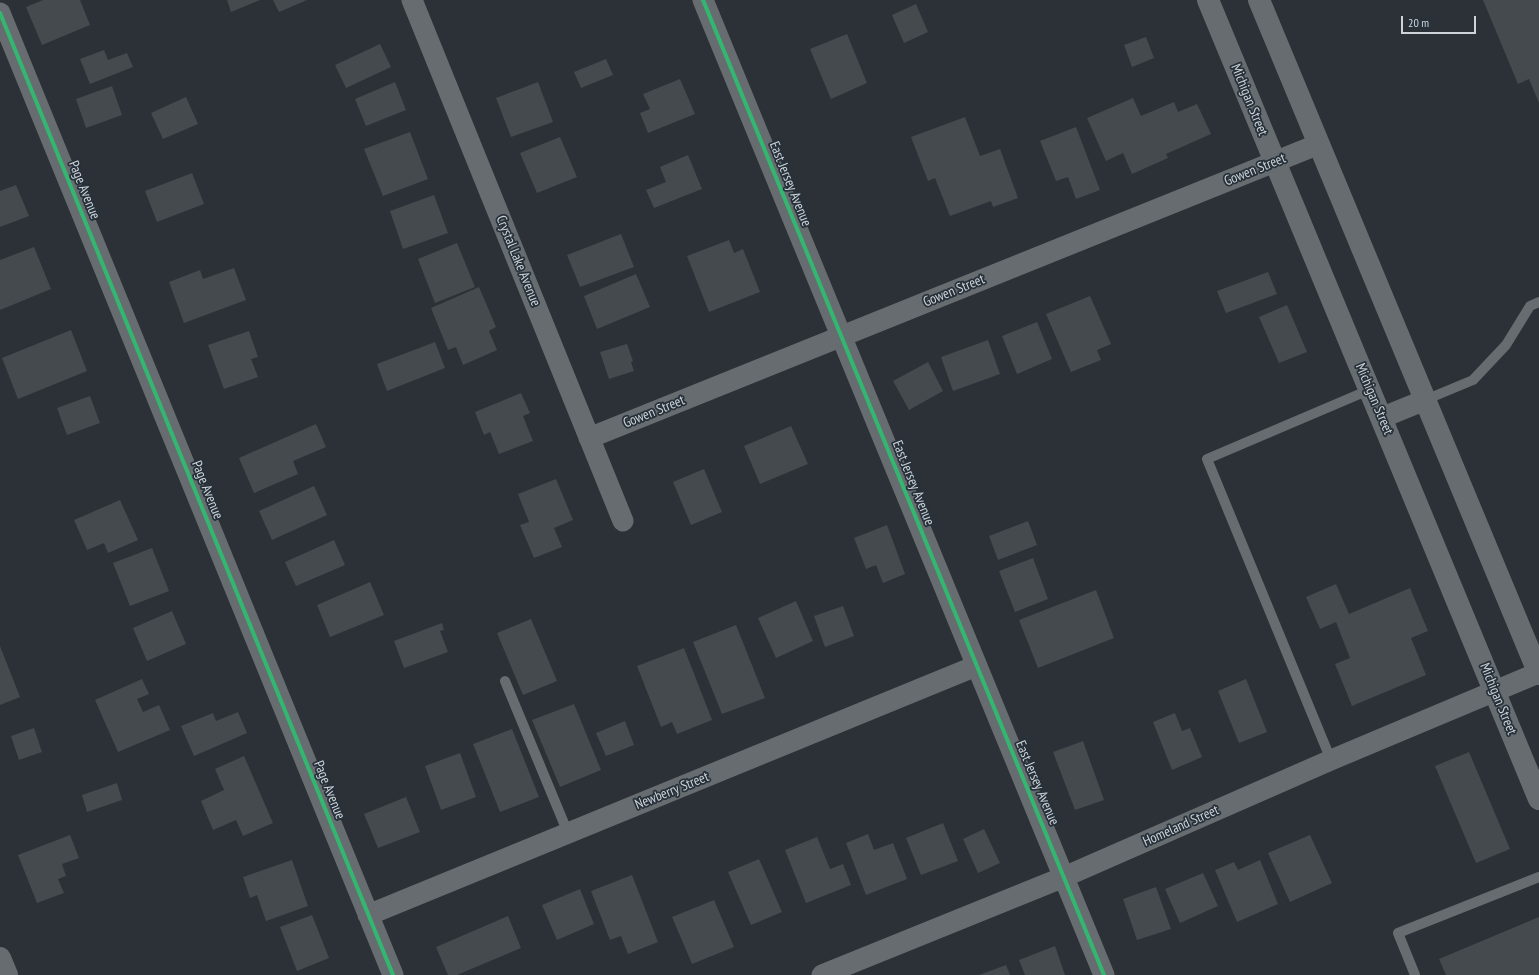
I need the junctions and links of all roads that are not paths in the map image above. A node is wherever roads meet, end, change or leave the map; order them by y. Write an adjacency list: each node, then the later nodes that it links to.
1 (412, 0): 13 (street, Crystal Lake Avenue)
2 (703, 0): 9 (street, East Jersey Avenue)
3 (1208, 0): 7 (street, Michigan Street)
4 (1259, 0): 6 (street)
5 (0, 13): 24 (street, Page Avenue)
6 (1319, 144): 7 (street, Gowen Street); 11 (street)
7 (1275, 162): 9 (street, Gowen Street); 10 (street, Michigan Street)
8 (1539, 302): 11 (lane)
9 (841, 336): 13 (street, Gowen Street); 15 (street, East Jersey Avenue)
10 (1370, 390): 12 (street, Michigan Street); 19 (lane)
11 (1425, 400): 12 (street); 16 (street)
12 (1381, 418): 18 (street, Michigan Street)
13 (589, 438): 14 (street, Crystal Lake Avenue)
14 (623, 522)
15 (976, 666): 21 (street, Newberry Street); 22 (street, East Jersey Avenue)
16 (1539, 674): 18 (street, Homeland Street)
17 (505, 681): 21 (lane)
18 (1495, 691): 19 (street, Homeland Street); 20 (street, Michigan Street)
19 (1331, 760): 22 (street, Homeland Street)
20 (1539, 799)
21 (568, 833): 24 (street, Newberry Street)
22 (1064, 877): 28 (street, Homeland Street); 29 (street, East Jersey Avenue)
23 (1539, 877): 30 (lane)
24 (368, 915): 27 (street, Page Avenue)
25 (0, 958): 26 (street)
26 (7, 975)
27 (393, 975)
28 (822, 975)
29 (1104, 975)
30 (1415, 975)

